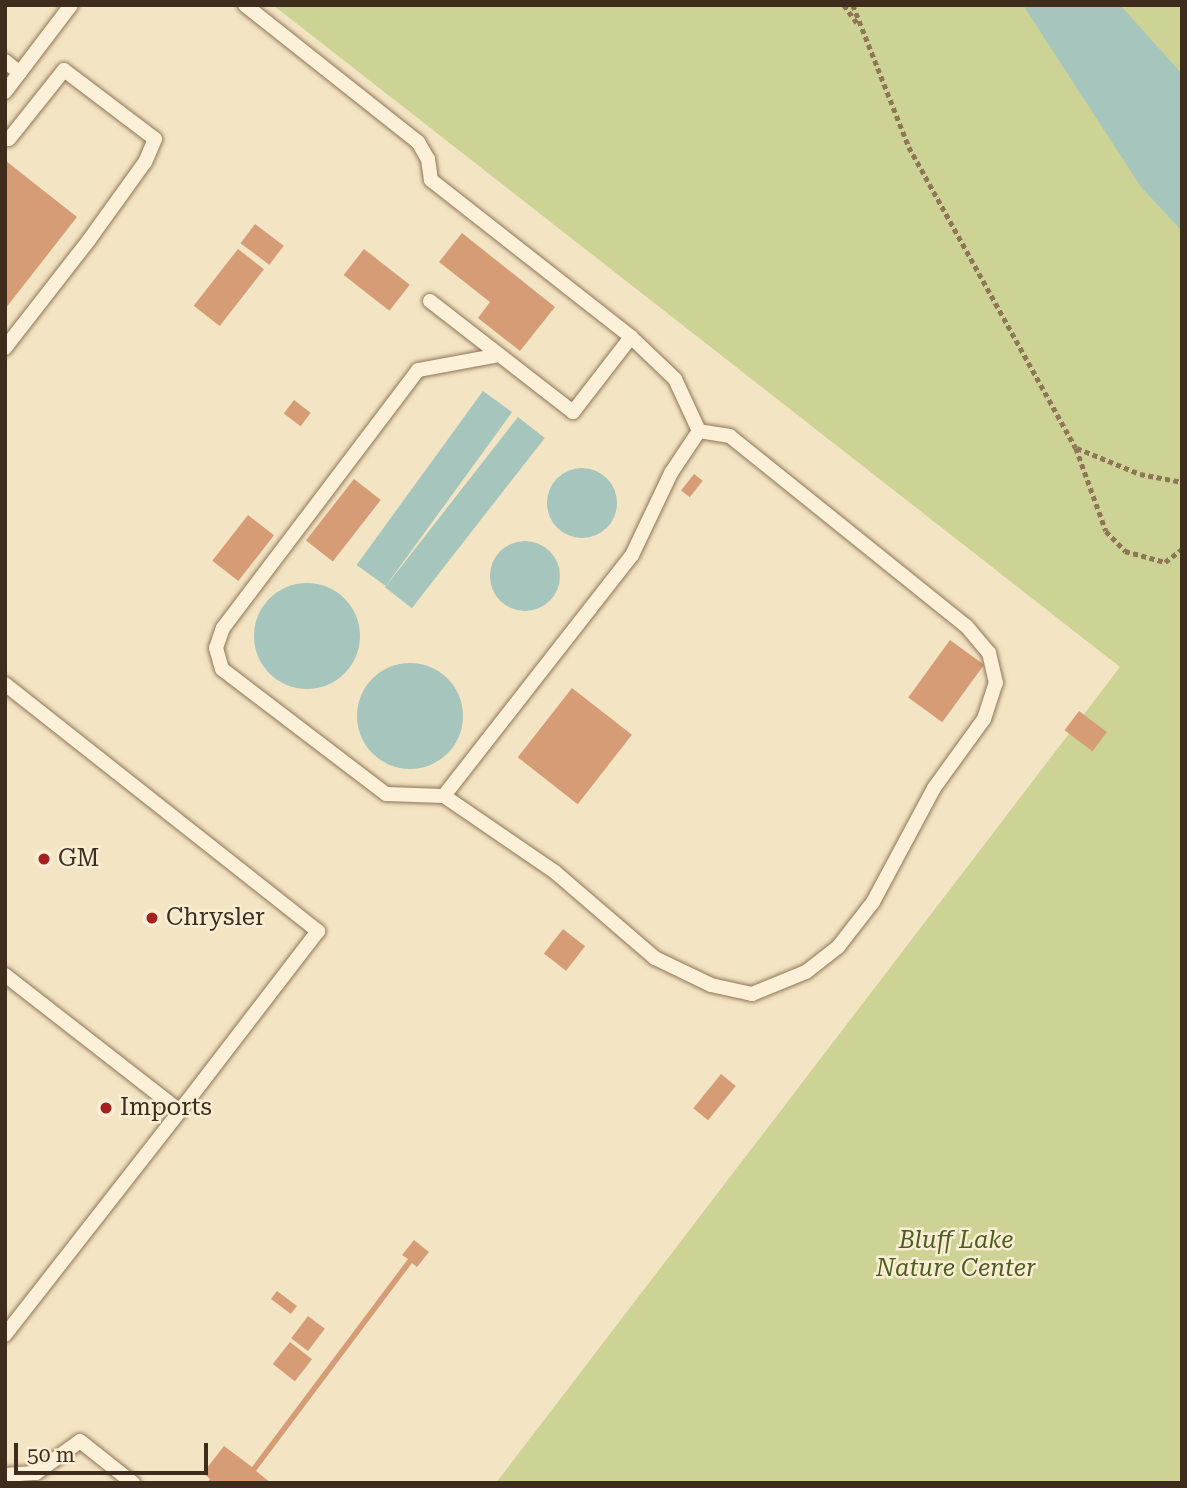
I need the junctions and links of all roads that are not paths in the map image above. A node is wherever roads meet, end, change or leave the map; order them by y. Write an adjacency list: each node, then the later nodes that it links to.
1 (71, 5): 4 (lane)
2 (245, 5): 8 (lane)
3 (5, 61): 4 (lane)
4 (20, 73): 5 (lane)
5 (5, 92)
6 (5, 137): 9 (lane)
7 (430, 301): 10 (lane)
8 (631, 337): 10 (lane); 11 (lane)
9 (5, 348)
10 (499, 355): 13 (lane)
11 (699, 431): 13 (lane); 13 (lane)
12 (5, 684): 15 (lane)
13 (444, 796)
14 (5, 975): 15 (lane)
15 (180, 1111): 16 (lane)
16 (5, 1335)
17 (5, 1475): 18 (lane)
18 (133, 1483)

